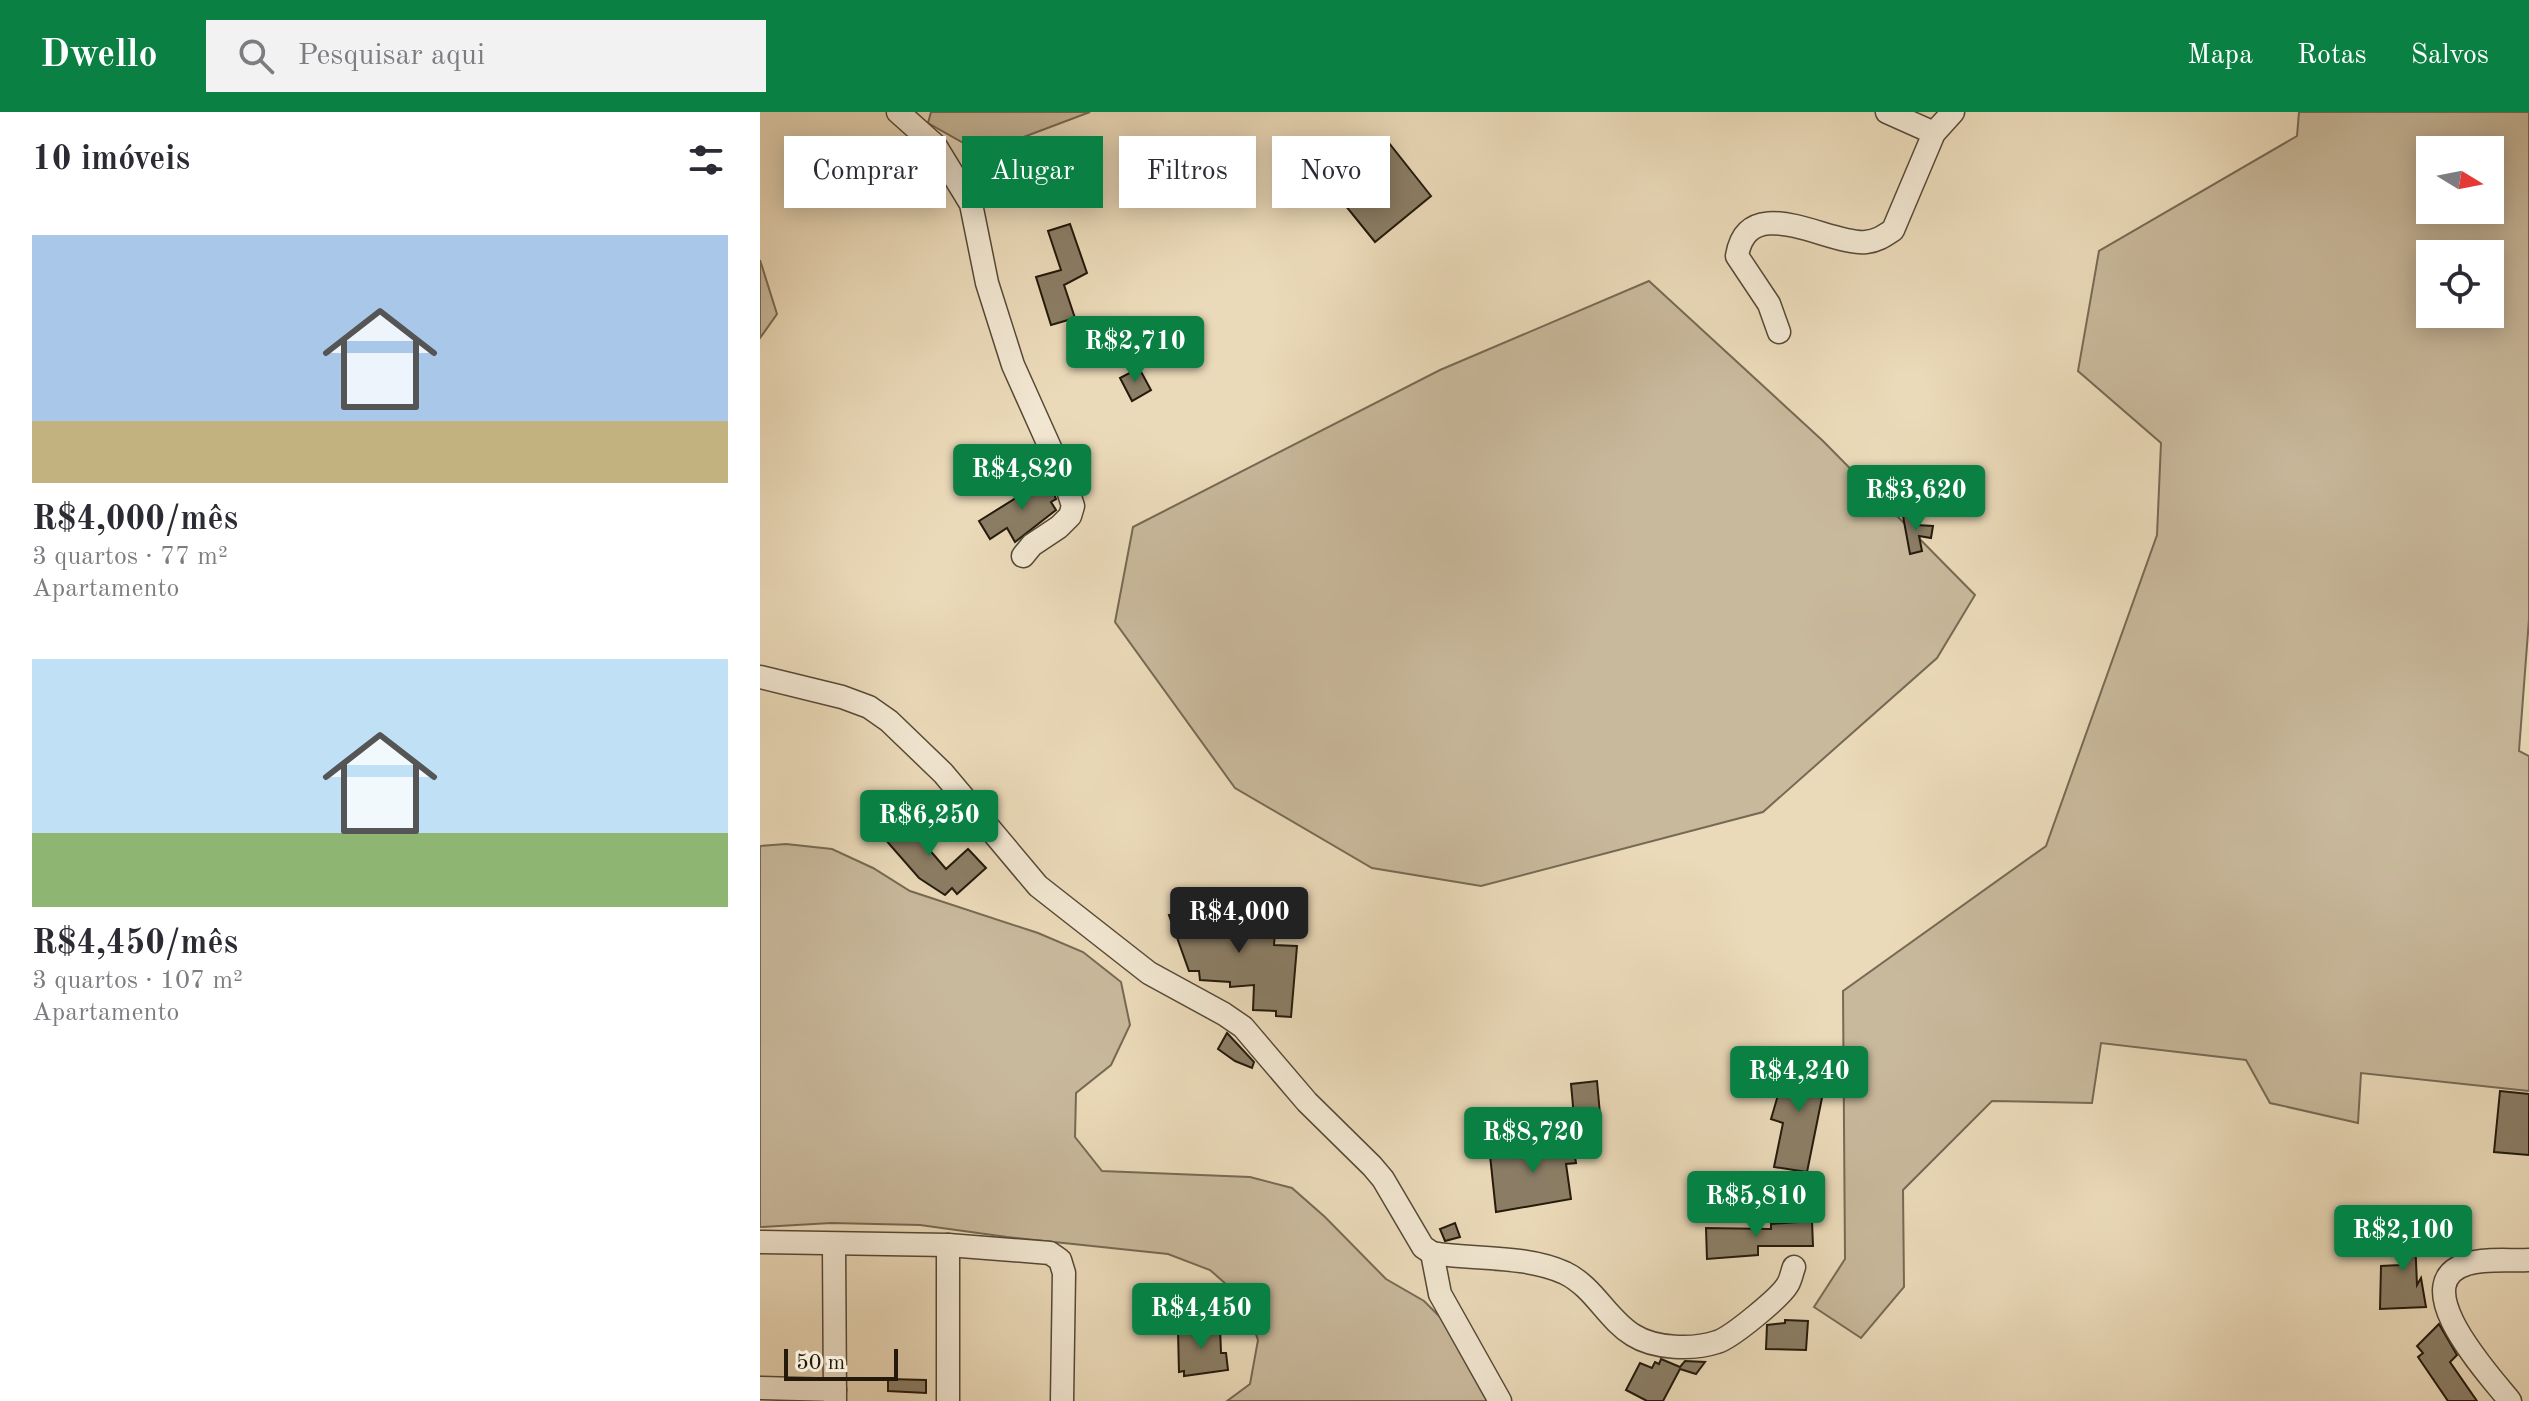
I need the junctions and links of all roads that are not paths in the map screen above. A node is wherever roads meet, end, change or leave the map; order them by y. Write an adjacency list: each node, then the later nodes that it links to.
1 (898, 112): 6 (street)
2 (1887, 112): 4 (street)
3 (1953, 112): 4 (street)
4 (1934, 133): 5 (street)
5 (1779, 332)
6 (1023, 556)
7 (760, 677): 11 (street)
8 (760, 1242): 9 (street)
9 (834, 1244): 10 (street); 15 (street)
10 (948, 1245): 16 (street); 17 (street)
11 (1432, 1253): 13 (street); 18 (street)
12 (2529, 1260): 19 (street)
13 (1794, 1267)
14 (760, 1388): 15 (street)
15 (835, 1395)
16 (948, 1401)
17 (1062, 1401)
18 (1500, 1401)
19 (2510, 1401)

